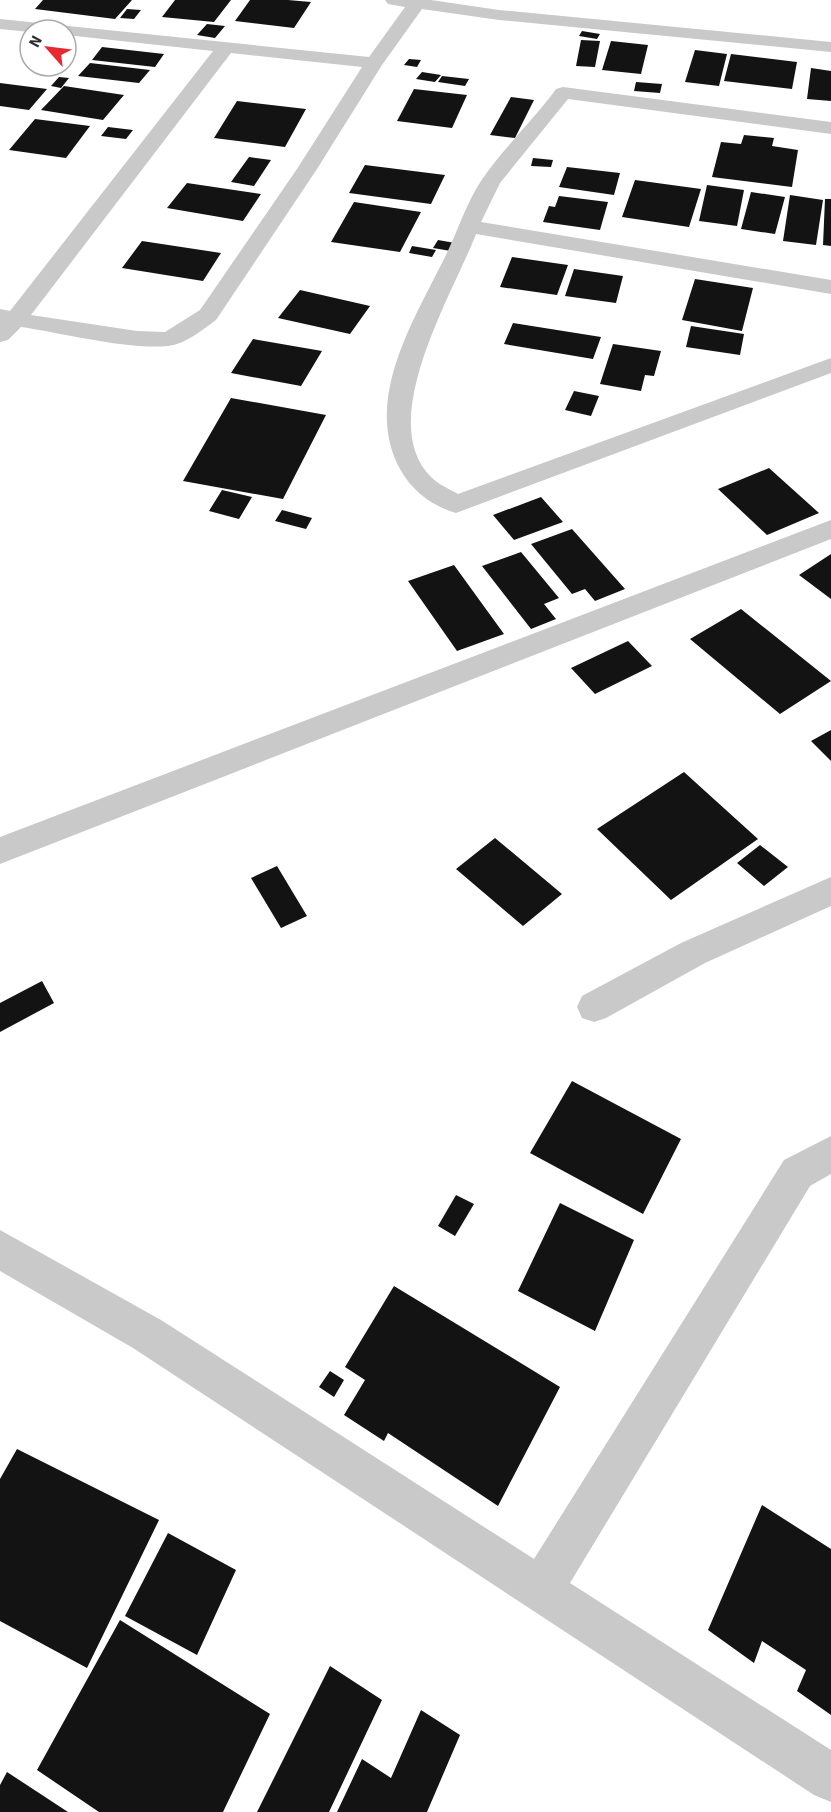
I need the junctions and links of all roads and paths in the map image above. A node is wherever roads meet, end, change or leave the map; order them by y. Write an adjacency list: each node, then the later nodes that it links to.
1 (408, 1): 6 (street); 7 (street)
2 (0, 24): 3 (street)
3 (18, 26)
4 (78, 31): 5 (street)
5 (227, 46): 7 (street); 11 (street)
6 (831, 47)
7 (374, 63): 11 (street)
8 (831, 128): 9 (street)
9 (470, 227): 10 (street); 13 (street)
10 (831, 287)
11 (8, 317): 12 (street)
12 (0, 335)
13 (831, 365)
14 (831, 529): 15 (street)
15 (0, 850)
16 (831, 891): 17 (street)
17 (594, 1007)
18 (831, 1154): 20 (street)
19 (0, 1249): 20 (street)
20 (540, 1591): 21 (street)
21 (831, 1778)

